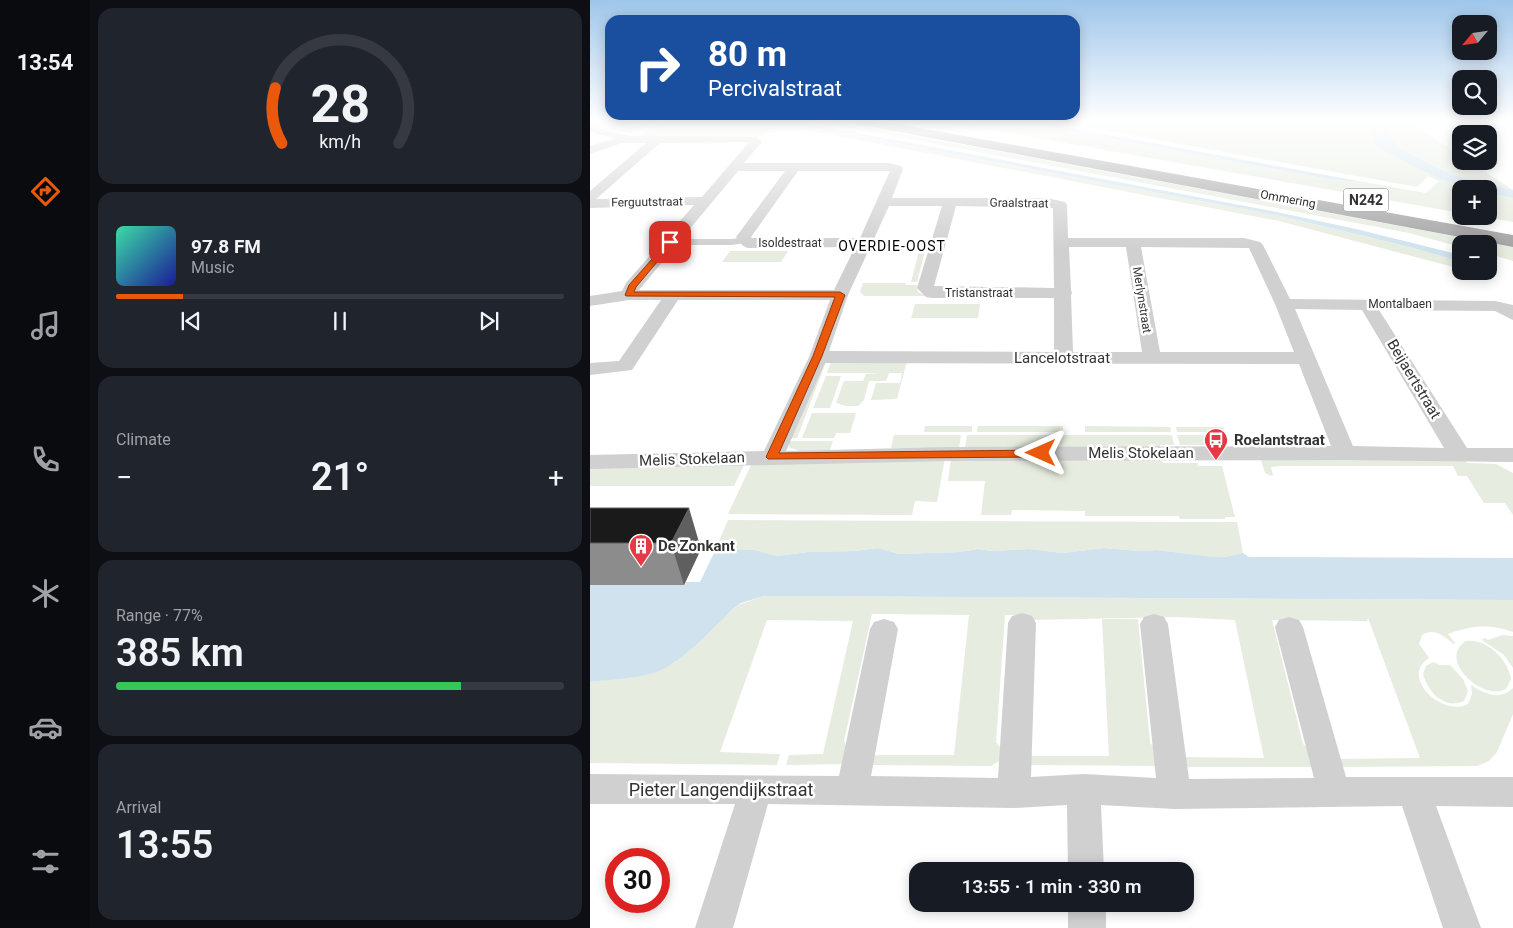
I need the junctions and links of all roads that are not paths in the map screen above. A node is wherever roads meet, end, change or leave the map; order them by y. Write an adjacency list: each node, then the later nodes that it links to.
1 (630, 163): 7 (street)
2 (739, 163): 6 (street)
3 (1091, 163): 17 (highway, Ommering / N242)
4 (1161, 163): 12 (highway, Ommering / N242)
5 (794, 167): 6 (street); 9 (street); 16 (street, Isoldestraat)
6 (735, 168): 8 (street)
7 (590, 198)
8 (705, 201): 11 (street, Ferguutstraat); 18 (street)
9 (884, 202): 10 (street, Graalstraat); 19 (street)
10 (950, 202): 20 (street, Graalstraat); 22 (street, Tristanstraat)
11 (590, 204)
12 (1420, 209): 13 (highway, N242); 15 (highway, Ommering / N242)
13 (1452, 214)
14 (1497, 223): 15 (highway, N242)
15 (1513, 226)
16 (746, 240): 18 (street); 19 (street, Isoldestraat)
17 (1513, 241)
18 (670, 242): 23 (street)
19 (865, 242): 25 (street)
20 (1060, 242): 21 (street); 22 (street, Graalstraat)
21 (1133, 242): 27 (street); 32 (street, Merlynstraat)
22 (1064, 293): 31 (street, Graalstraat)
23 (629, 295): 24 (street); 26 (street)
24 (673, 295): 25 (street); 34 (street)
25 (840, 295): 30 (street)
26 (590, 301)
27 (1284, 304): 28 (street, Montalbaen); 33 (street)
28 (1368, 304): 29 (street, Montalbaen); 36 (street, Beijaertstraat)
29 (1513, 315)
30 (818, 356): 31 (street, Lancelotstraat); 38 (street)
31 (1064, 358): 32 (street, Lancelotstraat)
32 (1152, 358): 33 (street, Lancelotstraat)
33 (1306, 358): 35 (street)
34 (590, 368)
35 (1345, 452): 36 (street, Melis Stokelaan); 38 (street, Melis Stokelaan)
36 (1460, 455): 37 (street, Melis Stokelaan)
37 (1513, 455)
38 (772, 457): 39 (street, Melis Stokelaan)
39 (590, 462)
40 (1022, 623): 51 (street)
41 (1154, 624): 52 (street)
42 (1289, 627): 49 (street)
43 (884, 629): 47 (street)
44 (590, 789): 45 (street, Pieter Langendijkstraat)
45 (756, 789): 47 (street, Pieter Langendijkstraat); 55 (street)
46 (1084, 789): 51 (street, Pieter Langendijkstraat); 52 (street, Pieter Langendijkstraat); 53 (street)
47 (852, 791): 51 (street, Pieter Langendijkstraat)
48 (1414, 791): 49 (street, Pieter Langendijkstraat); 50 (street, Pieter Langendijkstraat); 57 (street)
49 (1334, 792): 52 (street, Pieter Langendijkstraat)
50 (1513, 792)
51 (1014, 793)
52 (1174, 794)
53 (1086, 862)
54 (1087, 912): 56 (street)
55 (714, 928)
56 (1087, 928)
57 (1462, 928)

